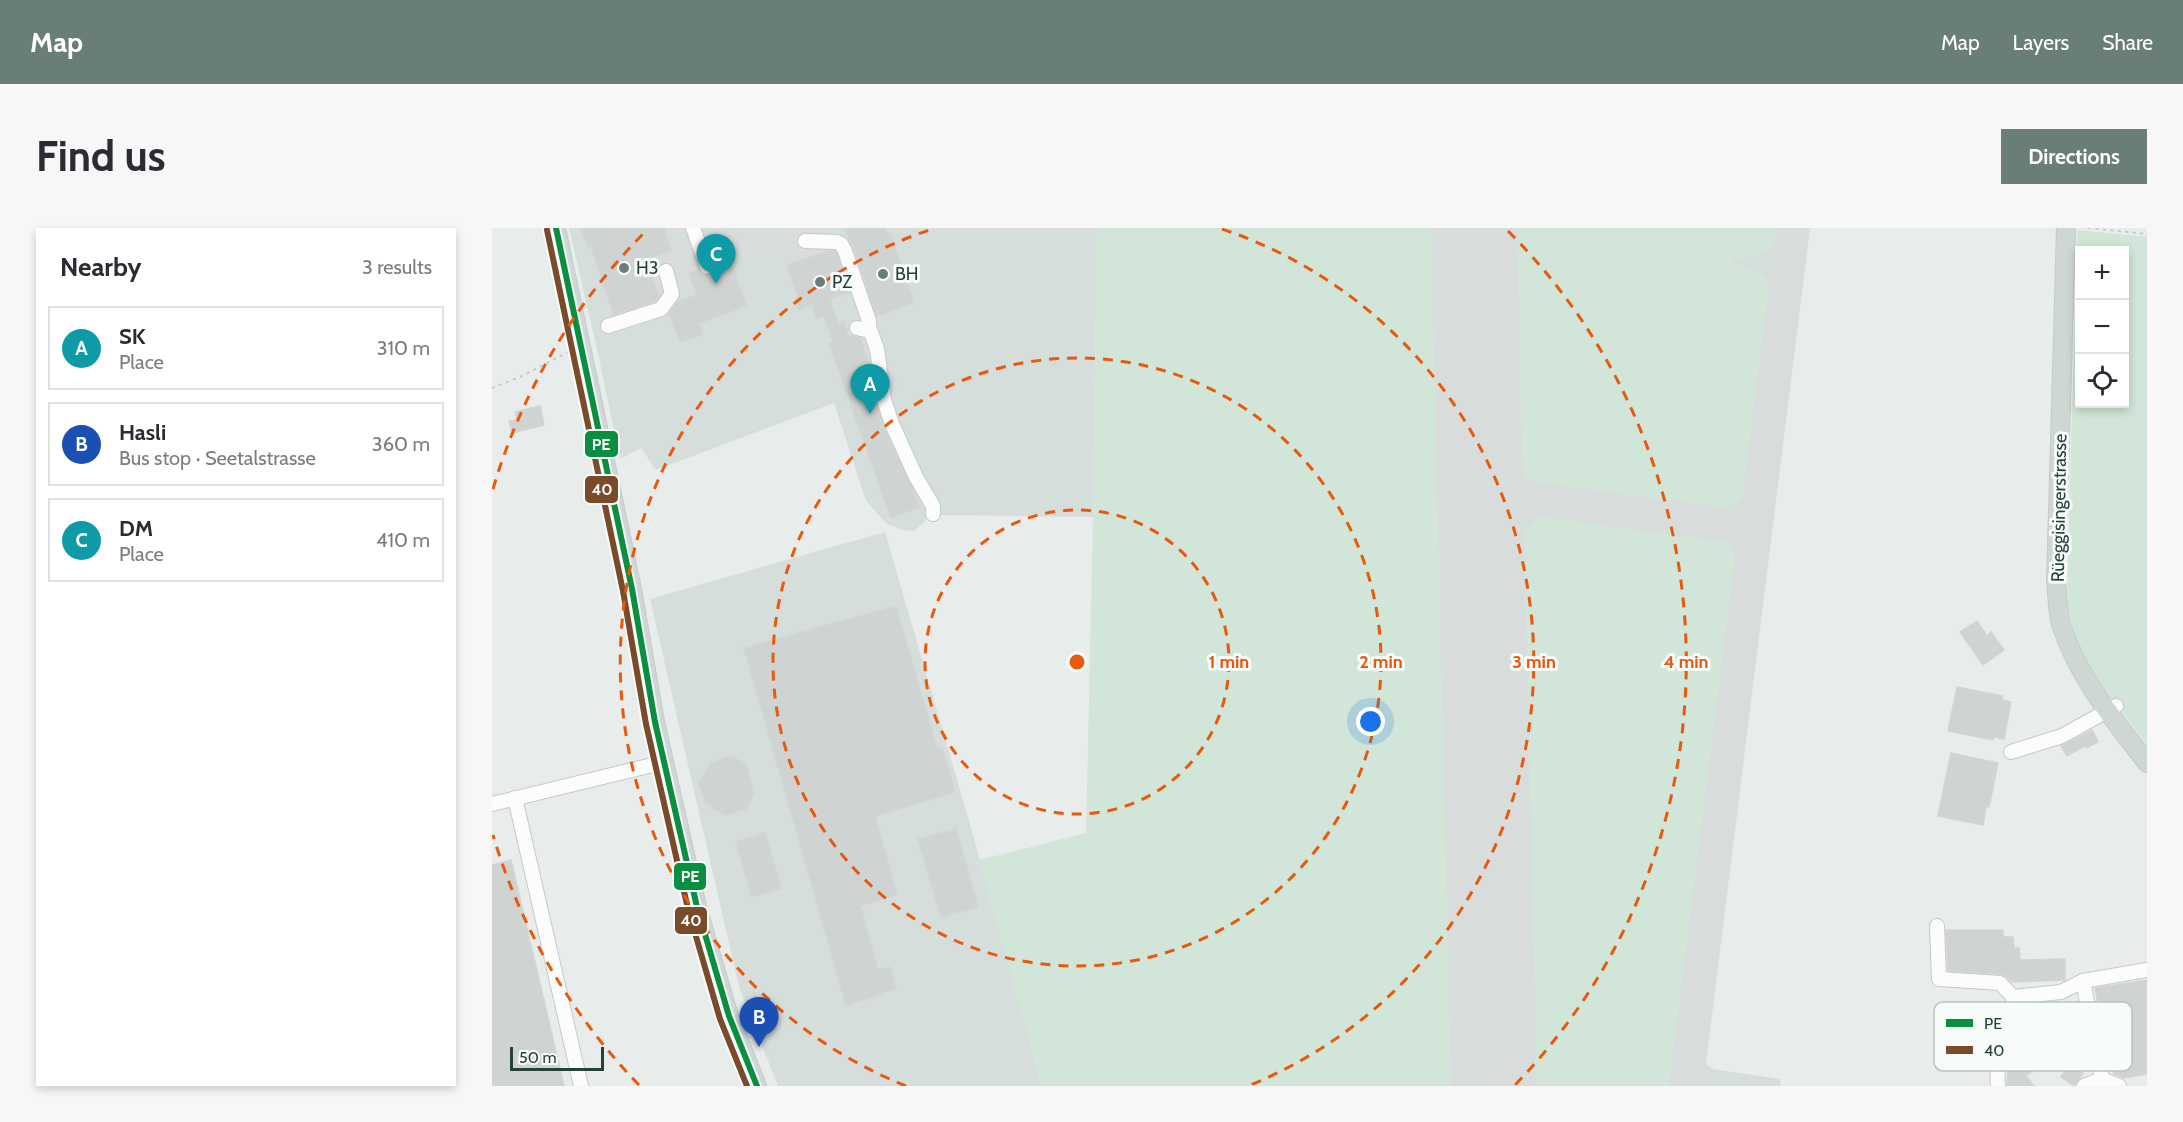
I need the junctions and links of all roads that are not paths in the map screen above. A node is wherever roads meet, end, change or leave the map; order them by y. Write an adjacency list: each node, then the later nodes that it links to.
1 (556, 228): 11 (main road)
2 (693, 228): 5 (street)
3 (2066, 228): 9 (main road, Rüeggisingerstrasse)
4 (805, 241): 8 (street)
5 (706, 267)
6 (666, 271): 7 (street)
7 (608, 326)
8 (933, 514)
9 (2112, 709): 10 (street); 12 (main road, Rüeggisingerstrasse)
10 (2011, 752)
11 (665, 762): 13 (street); 25 (main road)
12 (2147, 763)
13 (515, 798): 14 (street); 24 (street)
14 (492, 804)
15 (1937, 927): 18 (street)
16 (2147, 970): 17 (street)
17 (2083, 981): 18 (street); 20 (street)
18 (2013, 997): 19 (street)
19 (2014, 1002)
20 (2087, 1002)
21 (1998, 1071): 26 (street)
22 (2100, 1071): 23 (street)
23 (2102, 1079): 27 (street); 28 (street)
24 (581, 1086)
25 (757, 1086)
26 (1998, 1086)
27 (2084, 1086)
28 (2119, 1086)

